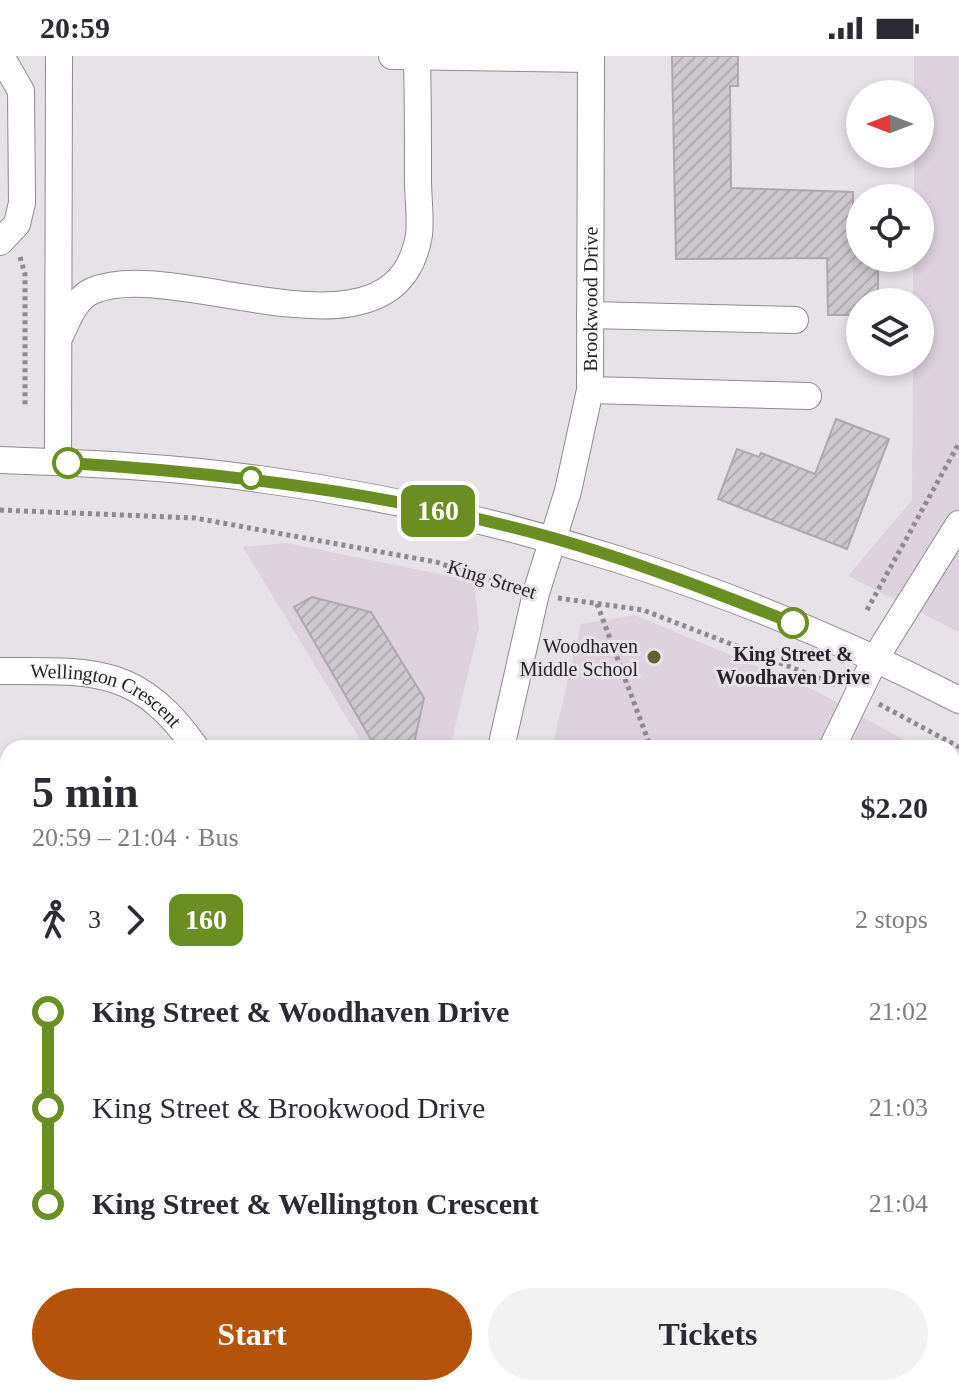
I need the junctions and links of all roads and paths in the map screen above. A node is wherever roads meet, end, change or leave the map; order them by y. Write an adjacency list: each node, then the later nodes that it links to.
1 (1, 56): 5 (street)
2 (59, 56): 6 (street)
3 (405, 58): 4 (street); 7 (street)
4 (591, 58): 8 (street, Brookwood Drive)
5 (3, 240): 13 (path)
6 (59, 244): 7 (street); 10 (street)
7 (104, 287): 10 (street)
8 (590, 315): 9 (street); 11 (street, Brookwood Drive)
9 (795, 320)
10 (61, 334): 16 (street)
11 (590, 390): 12 (street); 19 (street, Brookwood Drive)
12 (808, 396)
13 (25, 407)
14 (959, 443): 22 (path)
15 (0, 460): 16 (street)
16 (58, 462): 19 (street)
17 (0, 510): 20 (path, King Street)
18 (958, 528): 23 (street)
19 (553, 538): 20 (street, Brookwood Drive); 23 (street)
20 (536, 593): 21 (path, King Street); 28 (street, Brookwood Drive)
21 (597, 604): 25 (path, King Street); 29 (path)
22 (867, 610)
23 (876, 657): 25 (street); 26 (street)
24 (0, 671): 27 (street, Wellington Crescent)
25 (858, 693): 30 (street); 31 (path, King Street)
26 (959, 700)
27 (189, 740)
28 (503, 740)
29 (648, 740)
30 (836, 740)
31 (946, 740)

